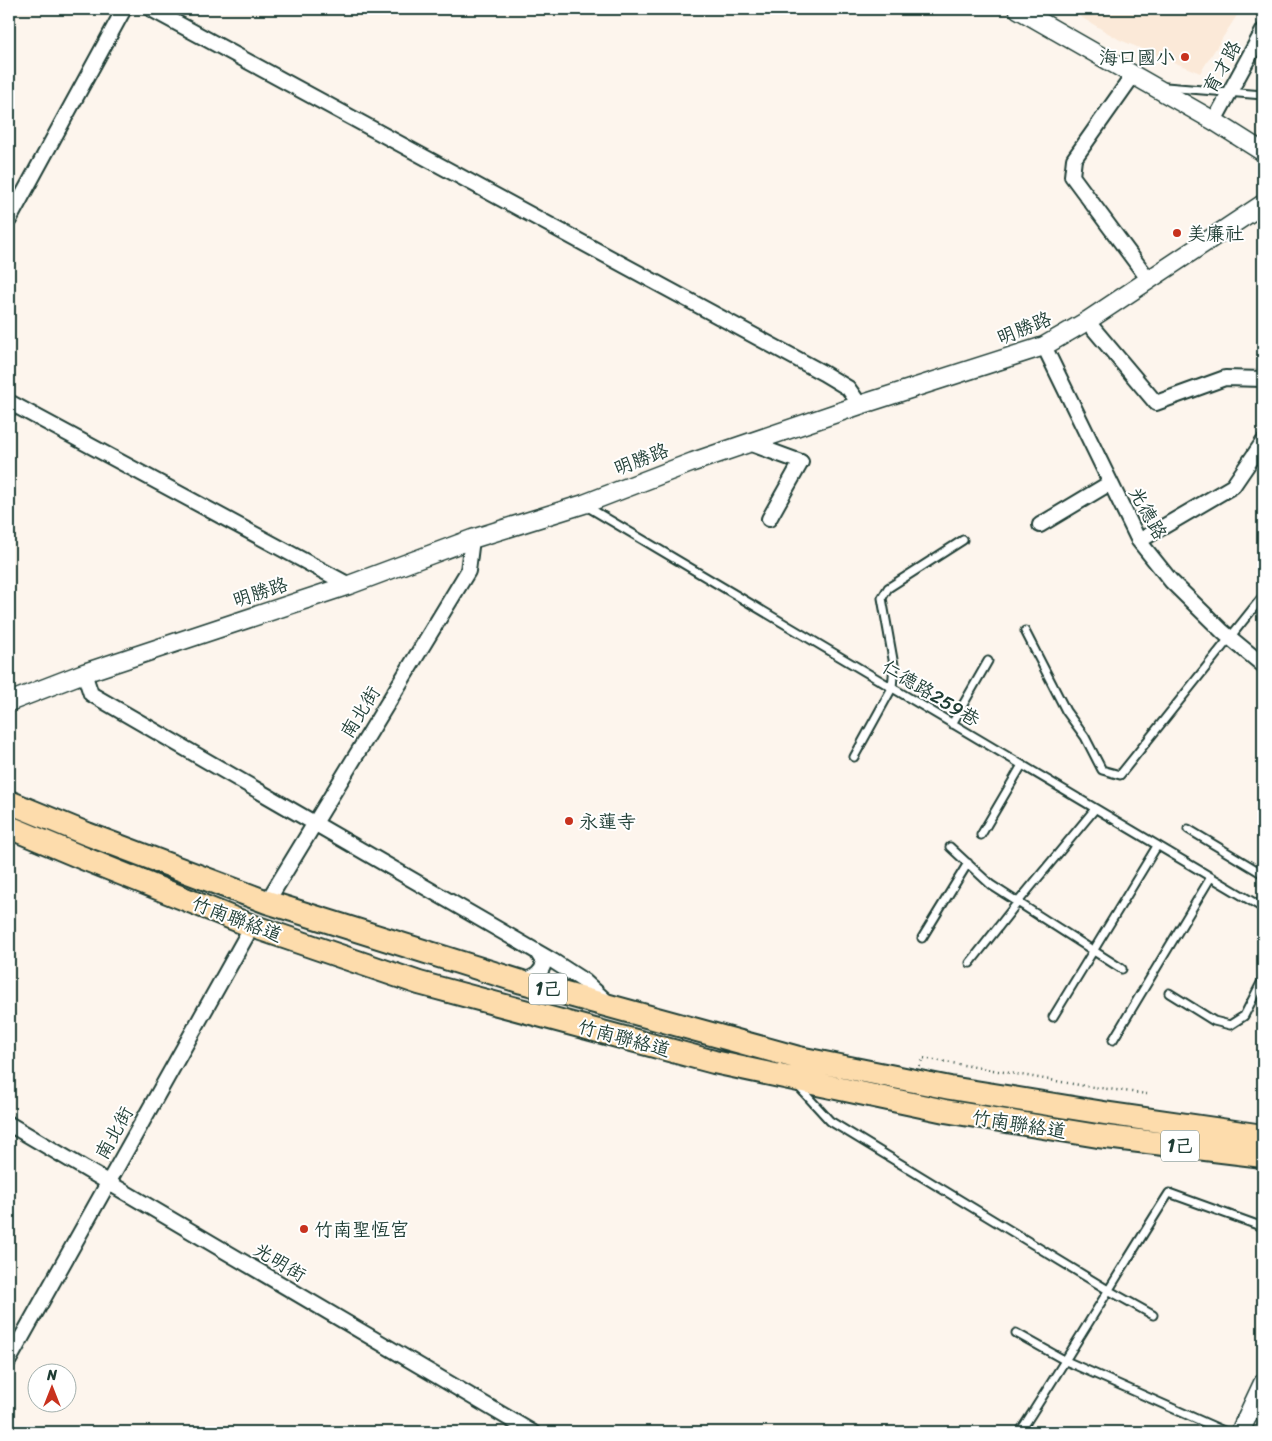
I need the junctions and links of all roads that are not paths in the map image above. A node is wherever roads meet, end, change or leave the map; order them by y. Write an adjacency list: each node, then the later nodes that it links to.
1 (124, 9): 12 (street)
2 (151, 9): 18 (street)
3 (1018, 9): 5 (street)
4 (1263, 31): 7 (street, 育才路)
5 (1134, 74): 6 (street); 13 (street)
6 (1153, 86): 7 (lane); 9 (street)
7 (1229, 94): 8 (lane); 9 (street, 育才路)
8 (1263, 95)
9 (1214, 121): 10 (street)
10 (1263, 152)
11 (1263, 204): 13 (street, 明勝路)
12 (9, 220)
13 (1149, 280): 14 (street, 明勝路)
14 (1087, 322): 15 (street, 明勝路); 16 (street)
15 (1044, 346): 18 (street, 明勝路); 21 (street, 光德路)
16 (1263, 379)
17 (9, 402): 28 (street)
18 (860, 405): 19 (street, 明勝路)
19 (749, 442): 22 (street, 明勝路); 23 (street)
20 (1263, 442): 27 (street)
21 (1110, 483): 24 (street); 27 (street, 光德路)
22 (584, 504): 25 (street, 明勝路); 35 (lane, 仁德路259巷)
23 (769, 519)
24 (1040, 525)
25 (472, 538): 28 (street, 明勝路); 42 (street, 南北街)
26 (963, 540): 35 (lane)
27 (1139, 541): 31 (street, 光德路)
28 (349, 585): 34 (street, 明勝路)
29 (1263, 596): 31 (lane)
30 (1025, 631): 31 (lane)
31 (1229, 637): 33 (street, 光德路)
32 (988, 661): 37 (lane)
33 (1263, 665)
34 (84, 673): 36 (street, 明勝路); 42 (street)
35 (892, 688): 37 (lane, 仁德路259巷); 38 (lane)
36 (9, 702)
37 (952, 724): 39 (lane, 仁德路259巷)
38 (854, 757)
39 (1022, 765): 41 (lane, 仁德路259巷); 45 (lane)
40 (9, 802): 51 (main road, 竹南聯絡道 / 1己)
41 (1095, 809): 46 (lane, 仁德路259巷); 52 (lane)
42 (314, 822): 51 (street, 南北街); 57 (street)
43 (9, 826): 54 (main road, 竹南聯絡道 / 1己)
44 (1188, 829): 49 (lane)
45 (981, 835)
46 (1157, 846): 50 (lane, 仁德路259巷); 56 (lane)
47 (950, 847): 48 (lane)
48 (968, 863): 52 (lane); 55 (lane)
49 (1263, 874)
50 (1211, 878): 53 (lane, 仁德路259巷); 65 (lane)
51 (267, 902): 61 (main road, 竹南聯絡道 / 1己)
52 (1018, 902): 56 (lane); 58 (lane)
53 (1263, 908)
54 (252, 926): 66 (main road, 竹南聯絡道 / 1己); 70 (street, 南北街)
55 (922, 938)
56 (1093, 950): 59 (lane); 64 (lane)
57 (536, 951): 61 (street); 63 (street)
58 (970, 964)
59 (1122, 969)
60 (1263, 979): 62 (lane)
61 (522, 982): 63 (main road, 竹南聯絡道 / 1己)
62 (1169, 993)
63 (610, 1006): 66 (main road, 竹南聯絡道 / 1己)
64 (1053, 1017)
65 (1113, 1040)
66 (795, 1069): 68 (main road, 竹南聯絡道 / 1己); 69 (main road, 竹南聯絡道 / 1己); 72 (lane)
67 (9, 1124): 70 (street, 光明街)
68 (1263, 1136)
69 (1263, 1156)
70 (108, 1182): 75 (street, 南北街); 78 (street, 光明街)
71 (1263, 1227): 72 (lane)
72 (1108, 1290): 73 (lane); 76 (lane)
73 (1153, 1314)
74 (1016, 1334): 76 (lane)
75 (9, 1360)
76 (1066, 1362): 79 (lane); 80 (lane)
77 (1263, 1383): 81 (street)
78 (532, 1432)
79 (1020, 1432)
80 (1226, 1432)
81 (1240, 1432)

